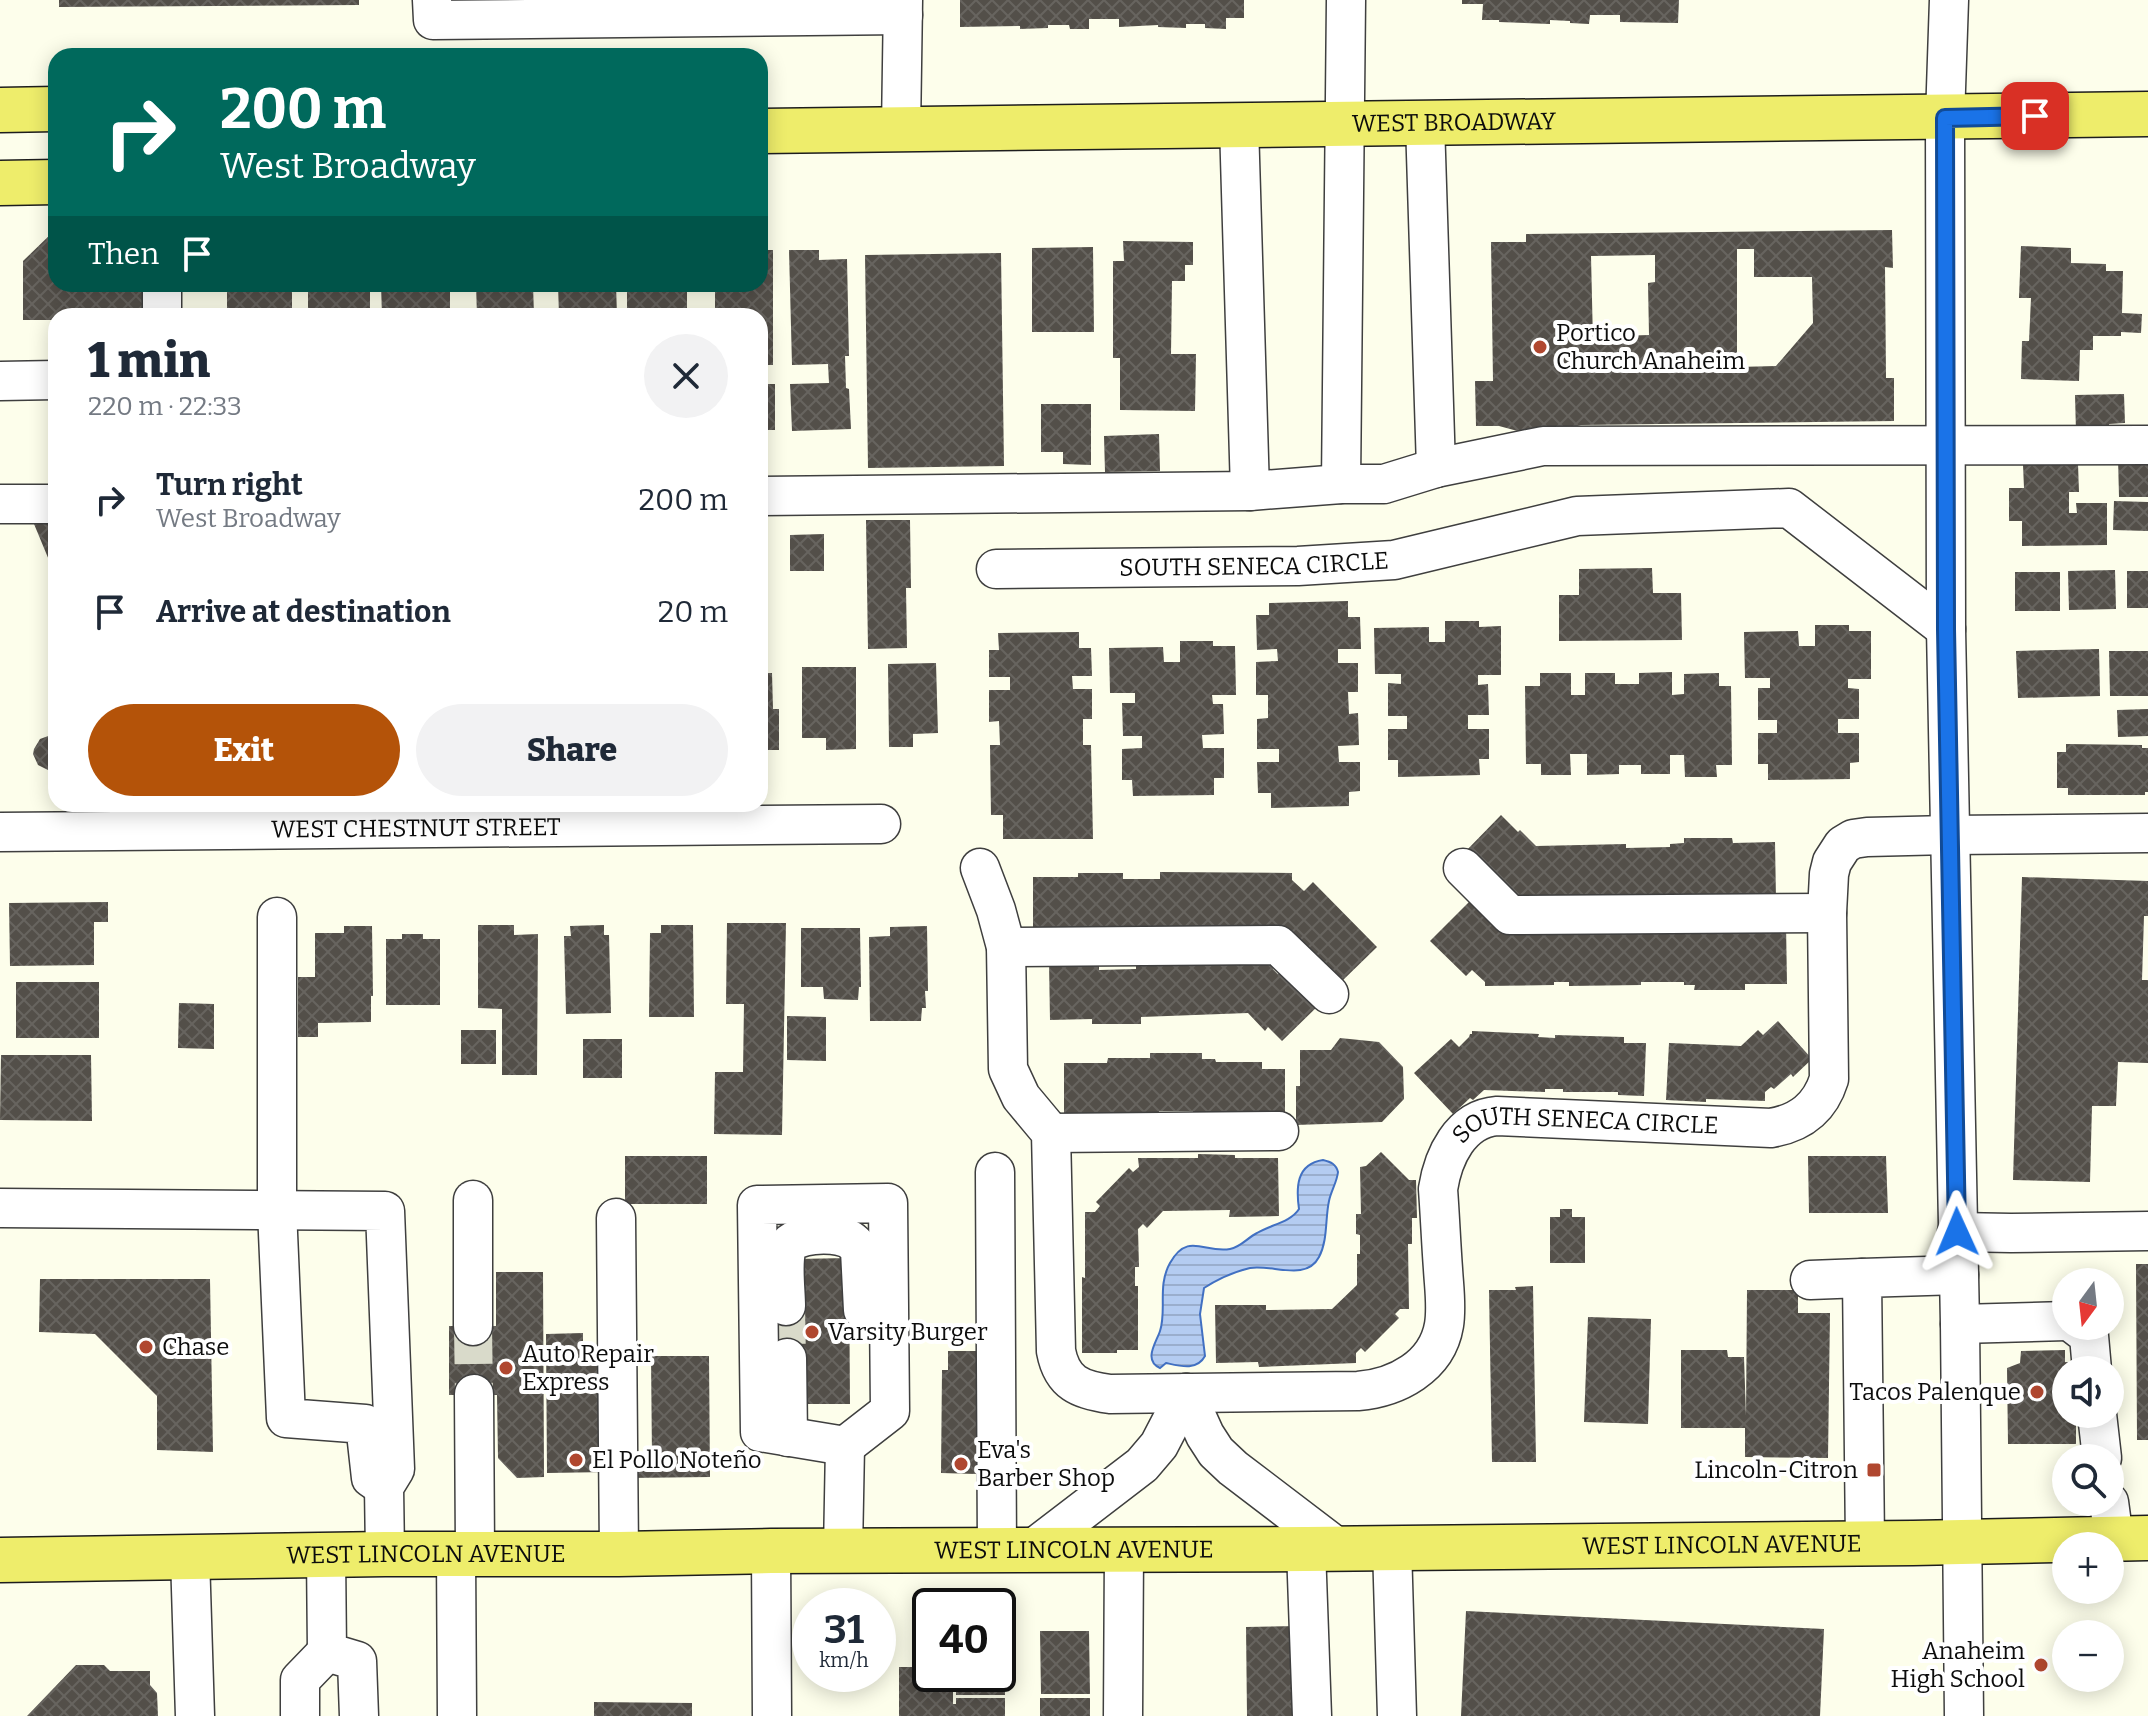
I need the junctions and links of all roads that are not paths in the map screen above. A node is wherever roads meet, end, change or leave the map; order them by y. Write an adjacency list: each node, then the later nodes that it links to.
1 (432, 0): 4 (street)
2 (1346, 0): 11 (street)
3 (1949, 0): 8 (street)
4 (903, 8): 12 (street)
5 (48, 109): 6 (main road)
6 (0, 110)
7 (2148, 114): 8 (main road, WEST BROADWAY)
8 (1945, 118): 9 (main road, WEST BROADWAY); 19 (street)
9 (1425, 123): 11 (main road, WEST BROADWAY); 20 (street)
10 (1239, 125): 11 (main road, WEST BROADWAY); 12 (main road, WEST BROADWAY); 22 (street)
11 (1346, 125): 21 (street)
12 (901, 130): 13 (main road, WEST BROADWAY)
13 (768, 131)
14 (48, 182): 15 (main road)
15 (0, 183)
16 (48, 380): 17 (street)
17 (0, 381)
18 (2148, 445): 19 (street)
19 (1946, 446): 20 (street); 27 (street)
20 (1436, 468): 21 (street)
21 (1341, 484): 22 (street)
22 (1250, 491): 23 (street)
23 (768, 496)
24 (0, 504): 25 (street)
25 (48, 504)
26 (996, 569): 27 (street, SOUTH SENECA CIRCLE)
27 (1946, 629): 31 (street)
28 (881, 824): 29 (street, WEST CHESTNUT STREET)
29 (0, 832)
30 (2148, 833): 31 (street)
31 (1949, 835): 34 (street, SOUTH SENECA CIRCLE); 46 (street)
32 (980, 868): 36 (street)
33 (1463, 868): 34 (street)
34 (1827, 913): 55 (street, SOUTH SENECA CIRCLE)
35 (277, 917): 43 (street)
36 (1006, 947): 37 (street); 39 (street)
37 (1329, 994)
38 (1279, 1131): 39 (street)
39 (1051, 1133): 55 (street, SOUTH SENECA CIRCLE)
40 (995, 1172): 67 (street)
41 (473, 1200): 53 (street)
42 (0, 1208): 43 (street)
43 (277, 1210): 60 (street); 60 (street)
44 (616, 1218): 73 (street)
45 (2148, 1231): 46 (street)
46 (1957, 1232): 47 (street)
47 (1959, 1275): 48 (street); 52 (street)
48 (1862, 1278): 49 (street); 63 (street)
49 (1810, 1280)
50 (786, 1306): 57 (street)
51 (2052, 1321): 52 (street)
52 (1960, 1324): 62 (street)
53 (473, 1326)
54 (787, 1358): 58 (street)
55 (1186, 1393): 65 (street); 67 (street)
56 (474, 1394): 70 (street)
57 (876, 1421): 58 (street); 59 (street)
58 (788, 1437): 59 (street)
59 (845, 1446): 69 (street)
60 (384, 1487): 72 (street)
61 (2124, 1526): 62 (main road, WEST LINCOLN AVENUE)
62 (1961, 1542): 63 (main road, WEST LINCOLN AVENUE); 85 (street)
63 (1865, 1543): 64 (main road, WEST LINCOLN AVENUE)
64 (1392, 1547): 65 (main road, WEST LINCOLN AVENUE); 84 (street)
65 (1322, 1548): 66 (main road, WEST LINCOLN AVENUE); 83 (street)
66 (1124, 1549): 67 (main road, WEST LINCOLN AVENUE); 82 (street)
67 (1014, 1550): 69 (main road, WEST LINCOLN AVENUE)
68 (771, 1551): 69 (main road, WEST LINCOLN AVENUE); 73 (main road, WEST LINCOLN AVENUE); 81 (street)
69 (843, 1551)
70 (466, 1553): 72 (main road, WEST LINCOLN AVENUE); 73 (main road, WEST LINCOLN AVENUE); 80 (street)
71 (326, 1554): 72 (main road, WEST LINCOLN AVENUE); 74 (main road, WEST LINCOLN AVENUE); 76 (street)
72 (385, 1554)
73 (619, 1554)
74 (190, 1557): 75 (main road, WEST LINCOLN AVENUE); 77 (street)
75 (0, 1560)
76 (327, 1652): 78 (street); 79 (street)
77 (195, 1716)
78 (300, 1716)
79 (359, 1716)
80 (457, 1716)
81 (772, 1716)
82 (1123, 1716)
83 (1312, 1716)
84 (1397, 1716)
85 (1964, 1716)

